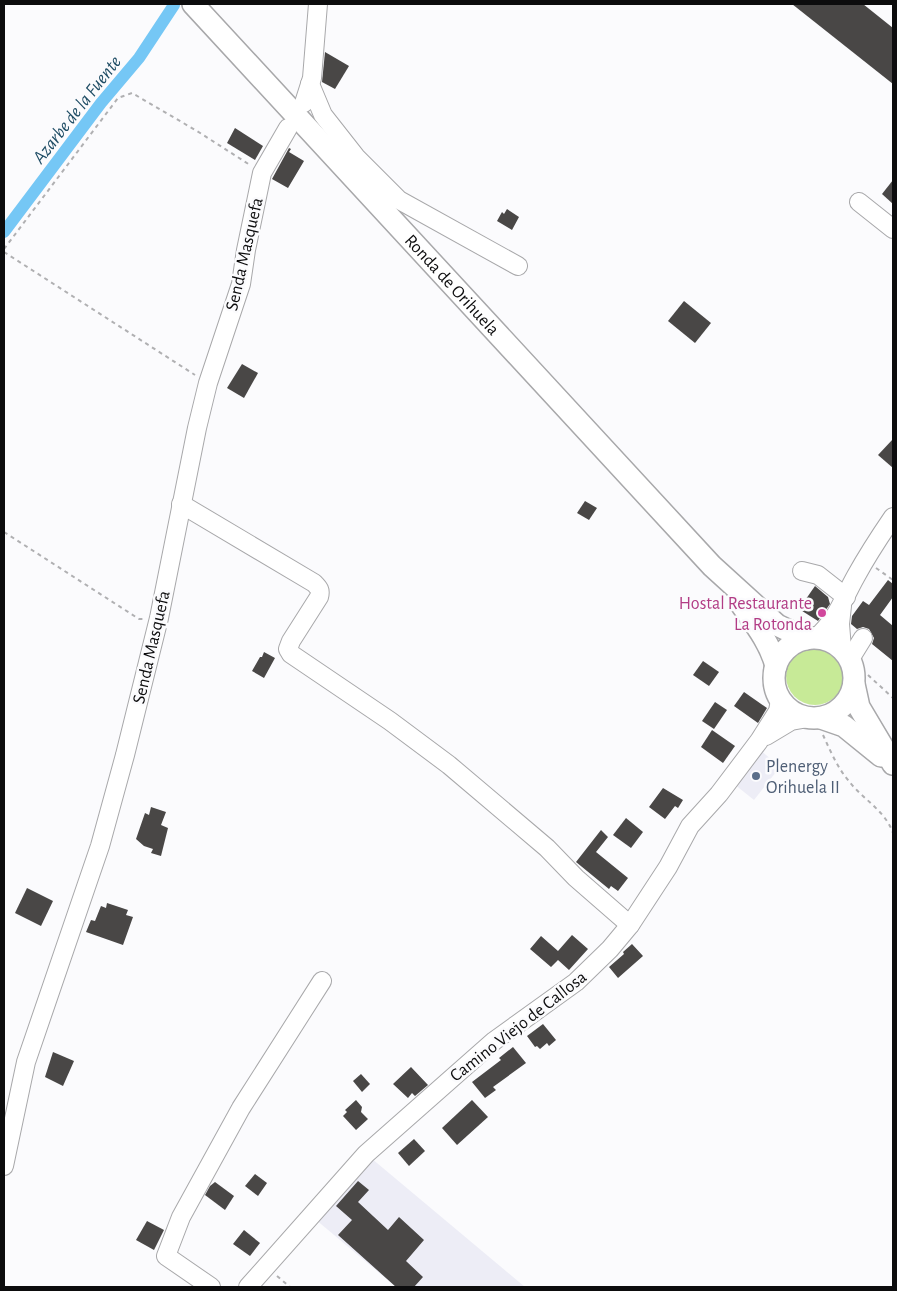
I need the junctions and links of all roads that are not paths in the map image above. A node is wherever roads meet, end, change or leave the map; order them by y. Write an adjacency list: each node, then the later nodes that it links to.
1 (193, 4): 11 (main road, Ronda de Orihuela)
2 (318, 4): 3 (street)
3 (310, 84): 4 (street); 8 (street)
4 (304, 103)
5 (288, 128): 9 (street, Senda Masquefa)
6 (859, 202): 7 (street)
7 (893, 229)
8 (518, 266)
9 (181, 504): 22 (street); 24 (street, Senda Masquefa)
10 (893, 518): 13 (street)
11 (712, 566): 14 (main road, Ronda de Orihuela); 17 (main road, Ronda de Orihuela)
12 (802, 571): 13 (street)
13 (844, 601): 14 (street); 16 (street)
14 (811, 638): 16 (main road, Ronda de Orihuela); 17 (main road)
15 (863, 638): 16 (street)
16 (850, 665): 19 (main road); 21 (main road)
17 (776, 666): 18 (main road, Ronda de Orihuela)
18 (780, 700): 19 (main road); 20 (street, Camino Viejo de Callosa)
19 (814, 718): 20 (street); 21 (main road)
20 (759, 740): 22 (street, Camino Viejo de Callosa)
21 (893, 766)
22 (630, 925): 26 (street, Camino Viejo de Callosa)
23 (322, 981): 25 (street)
24 (4, 1166)
25 (211, 1287)
26 (248, 1287)

